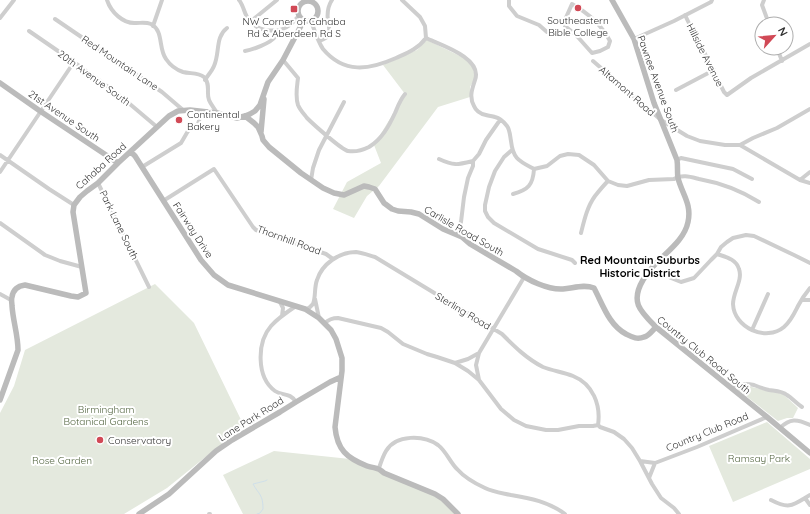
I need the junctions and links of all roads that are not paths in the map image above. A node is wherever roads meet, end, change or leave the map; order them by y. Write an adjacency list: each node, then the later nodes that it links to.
1 (14, 0): 15 (street)
2 (107, 0): 24 (street)
3 (162, 0): 24 (street)
4 (239, 0): 23 (street)
5 (277, 0): 23 (street)
6 (332, 0): 31 (street)
7 (402, 0): 29 (street)
8 (509, 0): 28 (street)
9 (567, 0): 14 (street)
10 (612, 0): 30 (street, Pawnee Avenue South)
11 (712, 0): 16 (street)
12 (764, 0): 18 (street)
13 (312, 1): 17 (street); 22 (street)
14 (572, 4): 14 (street)
15 (2, 13): 19 (street)
16 (685, 15): 30 (street); 39 (street, Hillside Avenue)
17 (299, 16): 21 (street); 26 (street)
18 (766, 16)
19 (0, 18)
20 (54, 19): 47 (street, Red Mountain Lane)
21 (304, 20): 22 (street); 35 (street)
22 (312, 21): 31 (street)
23 (250, 22): 26 (street)
24 (153, 26): 40 (street)
25 (227, 28): 40 (street)
26 (276, 31): 33 (street)
27 (29, 32): 38 (street, 20th Avenue South)
28 (547, 32)
29 (426, 38): 31 (street); 52 (street)
30 (634, 39): 53 (street, Pawnee Avenue South)
31 (319, 41)
32 (810, 44): 37 (street)
33 (245, 51)
34 (780, 56): 37 (street)
35 (282, 60): 43 (street); 56 (street)
36 (593, 61): 53 (street, Altamont Road)
37 (782, 61): 39 (street, Hillside Avenue)
38 (74, 62): 48 (street); 54 (street, 20th Avenue South)
39 (714, 70): 42 (street)
40 (205, 80): 50 (street)
41 (0, 83): 48 (street, 21st Avenue South)
42 (676, 90)
43 (265, 91): 51 (street); 55 (street)
44 (405, 94): 56 (street)
45 (344, 102): 56 (street)
46 (810, 109): 57 (street)
47 (183, 110): 49 (street); 54 (street, Cahaba Road)
48 (40, 111): 62 (street); 65 (street, 21st Avenue South)
49 (202, 111): 50 (street); 66 (street)
50 (217, 113): 51 (street)
51 (245, 116): 55 (street, Carlisle Road South)
52 (500, 120): 58 (street); 64 (street)
53 (661, 120): 57 (street, Altamont Road); 63 (street, Pawnee Avenue South)
54 (157, 127): 59 (street, Cahaba Road)
55 (261, 134): 72 (street, Carlisle Road South)
56 (326, 135): 72 (street)
57 (740, 145): 73 (street)
58 (512, 150): 67 (street); 86 (street)
59 (131, 152): 65 (street, Cahaba Road); 66 (street, Fairway Drive)
60 (0, 154): 62 (street)
61 (439, 158): 64 (street)
62 (8, 160): 68 (street); 80 (street)
63 (677, 160): 70 (street, Pawnee Avenue South); 71 (street)
64 (473, 161): 83 (street)
65 (118, 163): 75 (street, Cahaba Road)
66 (142, 167): 78 (street, Fairway Drive)
67 (534, 169): 74 (street); 77 (street)
68 (0, 172)
69 (810, 172): 73 (street)
70 (678, 177): 74 (street); 79 (street); 89 (street, Country Club Road South)
71 (752, 179)
72 (311, 180): 83 (street, Carlisle Road South)
73 (800, 180): 76 (street)
74 (608, 181): 82 (street)
75 (98, 183): 80 (street, Cahaba Road); 91 (street, Park Lane South)
76 (810, 183)
77 (513, 194)
78 (163, 201): 85 (street, Thornhill Road); 99 (street, Fairway Drive)
79 (759, 202)
80 (74, 205): 88 (street, Cahaba Road)
81 (0, 223): 88 (street)
82 (581, 233)
83 (455, 234): 90 (street, Carlisle Road South)
84 (717, 254): 87 (street); 89 (street); 107 (street)
85 (333, 259): 95 (street, Sterling Road); 106 (street, Sterling Road)
86 (575, 263)
87 (810, 263)
88 (82, 267): 96 (street, Cahaba Road)
89 (649, 270): 105 (street, Country Club Road South)
90 (522, 276): 105 (street, Carlisle Road South); 106 (street)
91 (149, 287)
92 (810, 288): 97 (street)
93 (0, 294): 96 (street)
94 (768, 294): 107 (street)
95 (315, 295): 101 (street, Sterling Road); 103 (street, Sterling Road)
96 (11, 300): 113 (street)
97 (802, 300): 98 (street); 107 (street)
98 (810, 300)
99 (280, 301): 100 (street, Fairway Drive); 102 (street)
100 (296, 306): 101 (street, Fairway Drive); 102 (street)
101 (305, 309): 103 (street, Fairway Drive)
102 (282, 316): 114 (street)
103 (319, 318): 104 (street, Fairway Drive)
104 (325, 323): 109 (street); 110 (street)
105 (656, 327): 112 (street, Country Club Road South)
106 (494, 329): 108 (street); 117 (street, Sterling Road)
107 (752, 330)
108 (479, 353): 109 (street); 111 (street)
109 (455, 363): 111 (street)
110 (341, 377): 114 (street, Lane Park Road); 123 (street)
111 (478, 380): 117 (street)
112 (730, 387): 115 (street); 116 (street, Country Club Road South)
113 (0, 400)
114 (296, 402): 129 (street, Lane Park Road)
115 (802, 407)
116 (767, 417): 119 (street, Country Club Road South); 122 (street, Country Club Road)
117 (598, 425): 121 (street)
118 (810, 425): 119 (street)
119 (780, 428): 120 (street, Country Club Road South)
120 (810, 454)
121 (640, 461): 122 (street, Country Club Road); 124 (street)
122 (654, 463): 124 (street)
123 (378, 468): 130 (street); 131 (street)
124 (649, 478): 132 (street)
125 (810, 494): 126 (street)
126 (804, 498): 127 (street); 128 (street)
127 (770, 500)
128 (810, 505)
129 (139, 514)
130 (458, 514)
131 (565, 514)
132 (679, 514)

